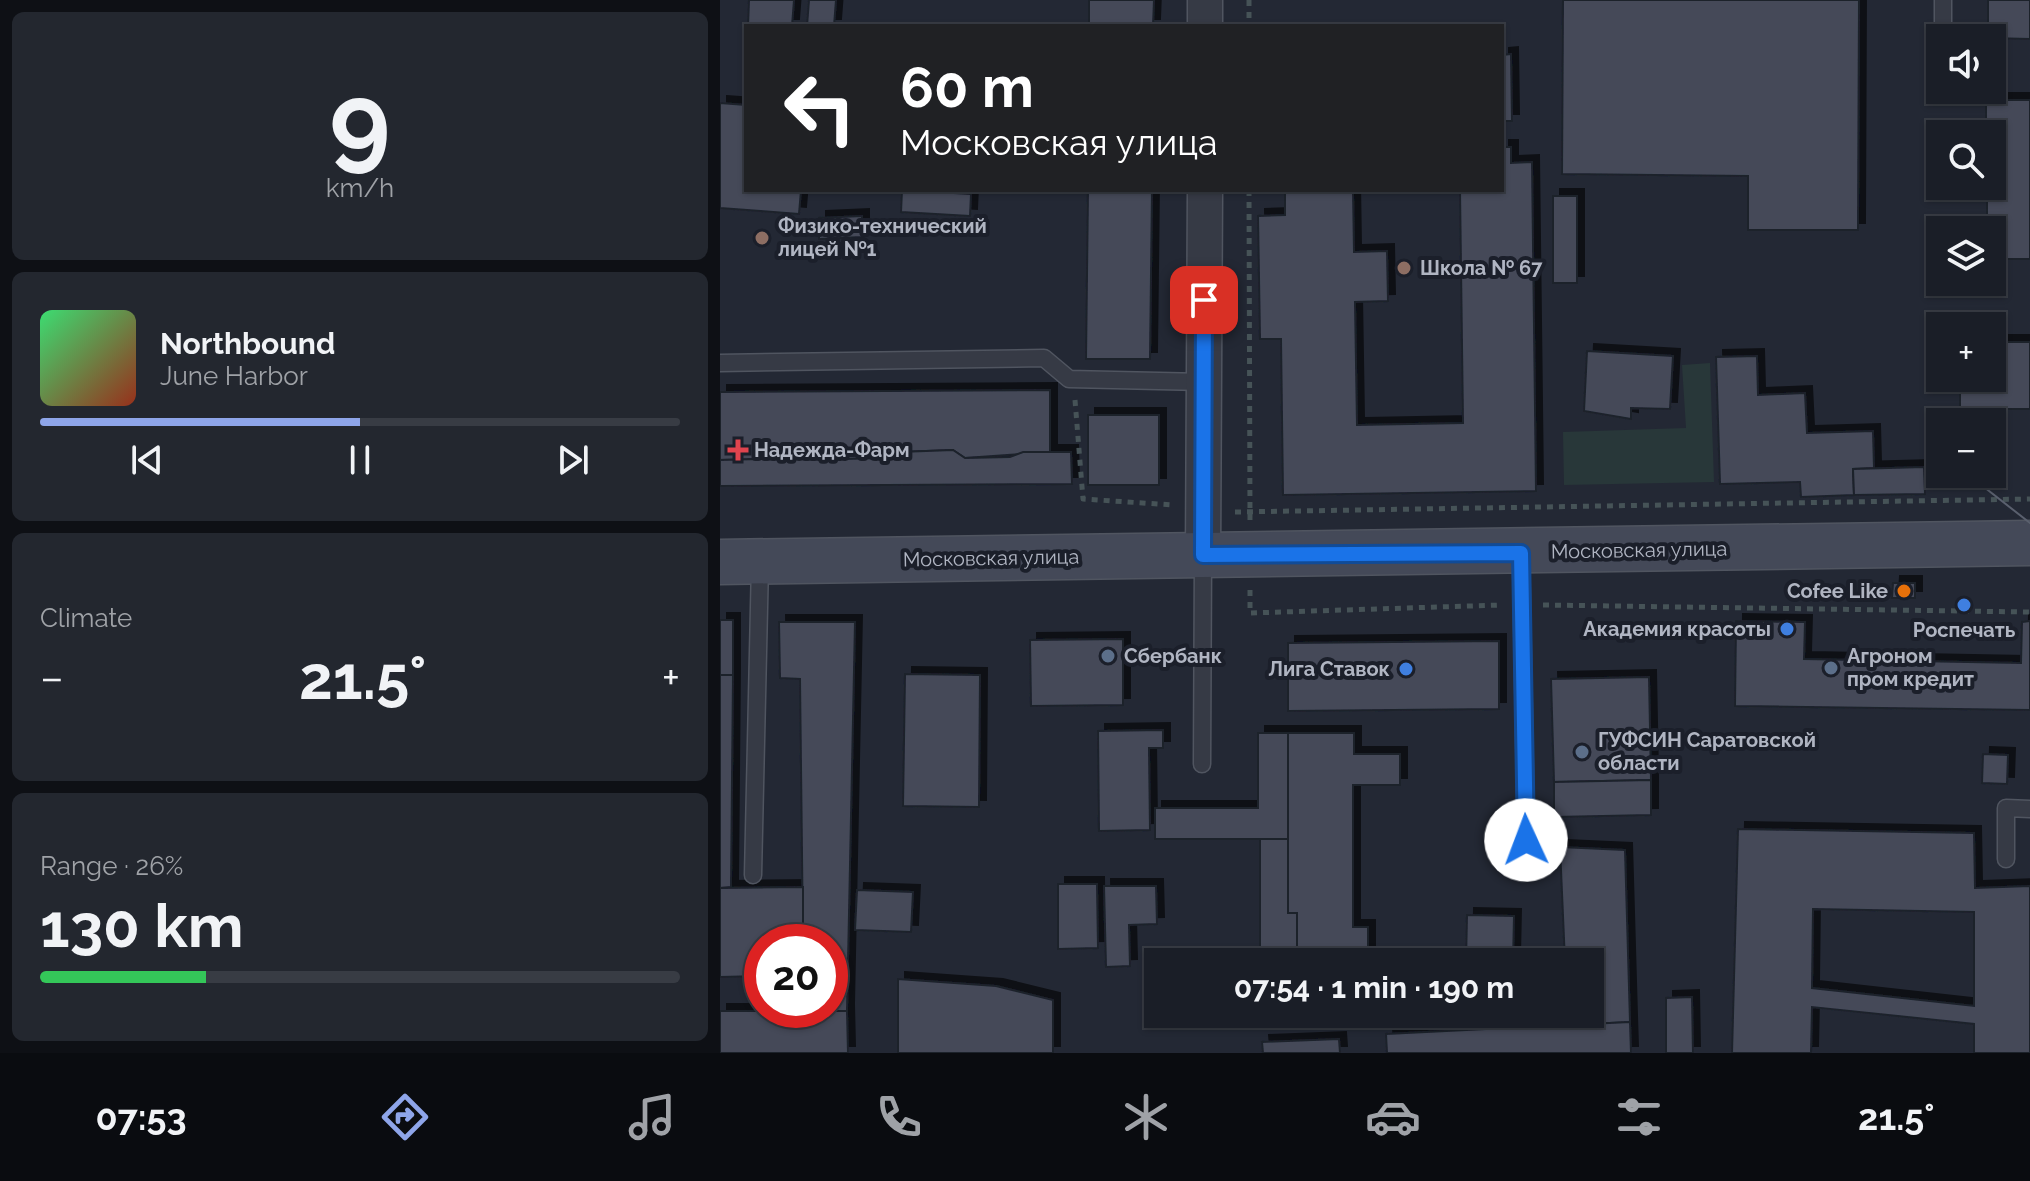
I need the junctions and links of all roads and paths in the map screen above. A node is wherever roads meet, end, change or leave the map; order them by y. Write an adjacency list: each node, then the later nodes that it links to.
1 (1205, 0): 4 (street)
2 (1249, 0): 5 (path)
3 (1943, 0): 6 (lane)
4 (1205, 24)
5 (1249, 24)
6 (1943, 24)
7 (1205, 192): 11 (street)
8 (1249, 192): 14 (path)
9 (720, 363): 10 (lane)
10 (1069, 379): 11 (lane); 13 (path)
11 (1204, 382): 13 (street)
12 (2030, 499): 14 (path)
13 (1202, 507): 14 (path); 17 (street)
14 (1250, 535): 16 (main road, Московская улица); 17 (main road, Московская улица); 19 (path)
15 (2030, 543): 16 (main road, Московская улица)
16 (1521, 553): 19 (lane)
17 (1203, 555): 18 (main road, Московская улица); 21 (lane)
18 (740, 561): 25 (lane)
19 (1521, 605): 20 (path); 23 (lane)
20 (2030, 612)
21 (1202, 764)
22 (2030, 809): 24 (lane)
23 (1526, 840)
24 (2006, 859)
25 (753, 875)

